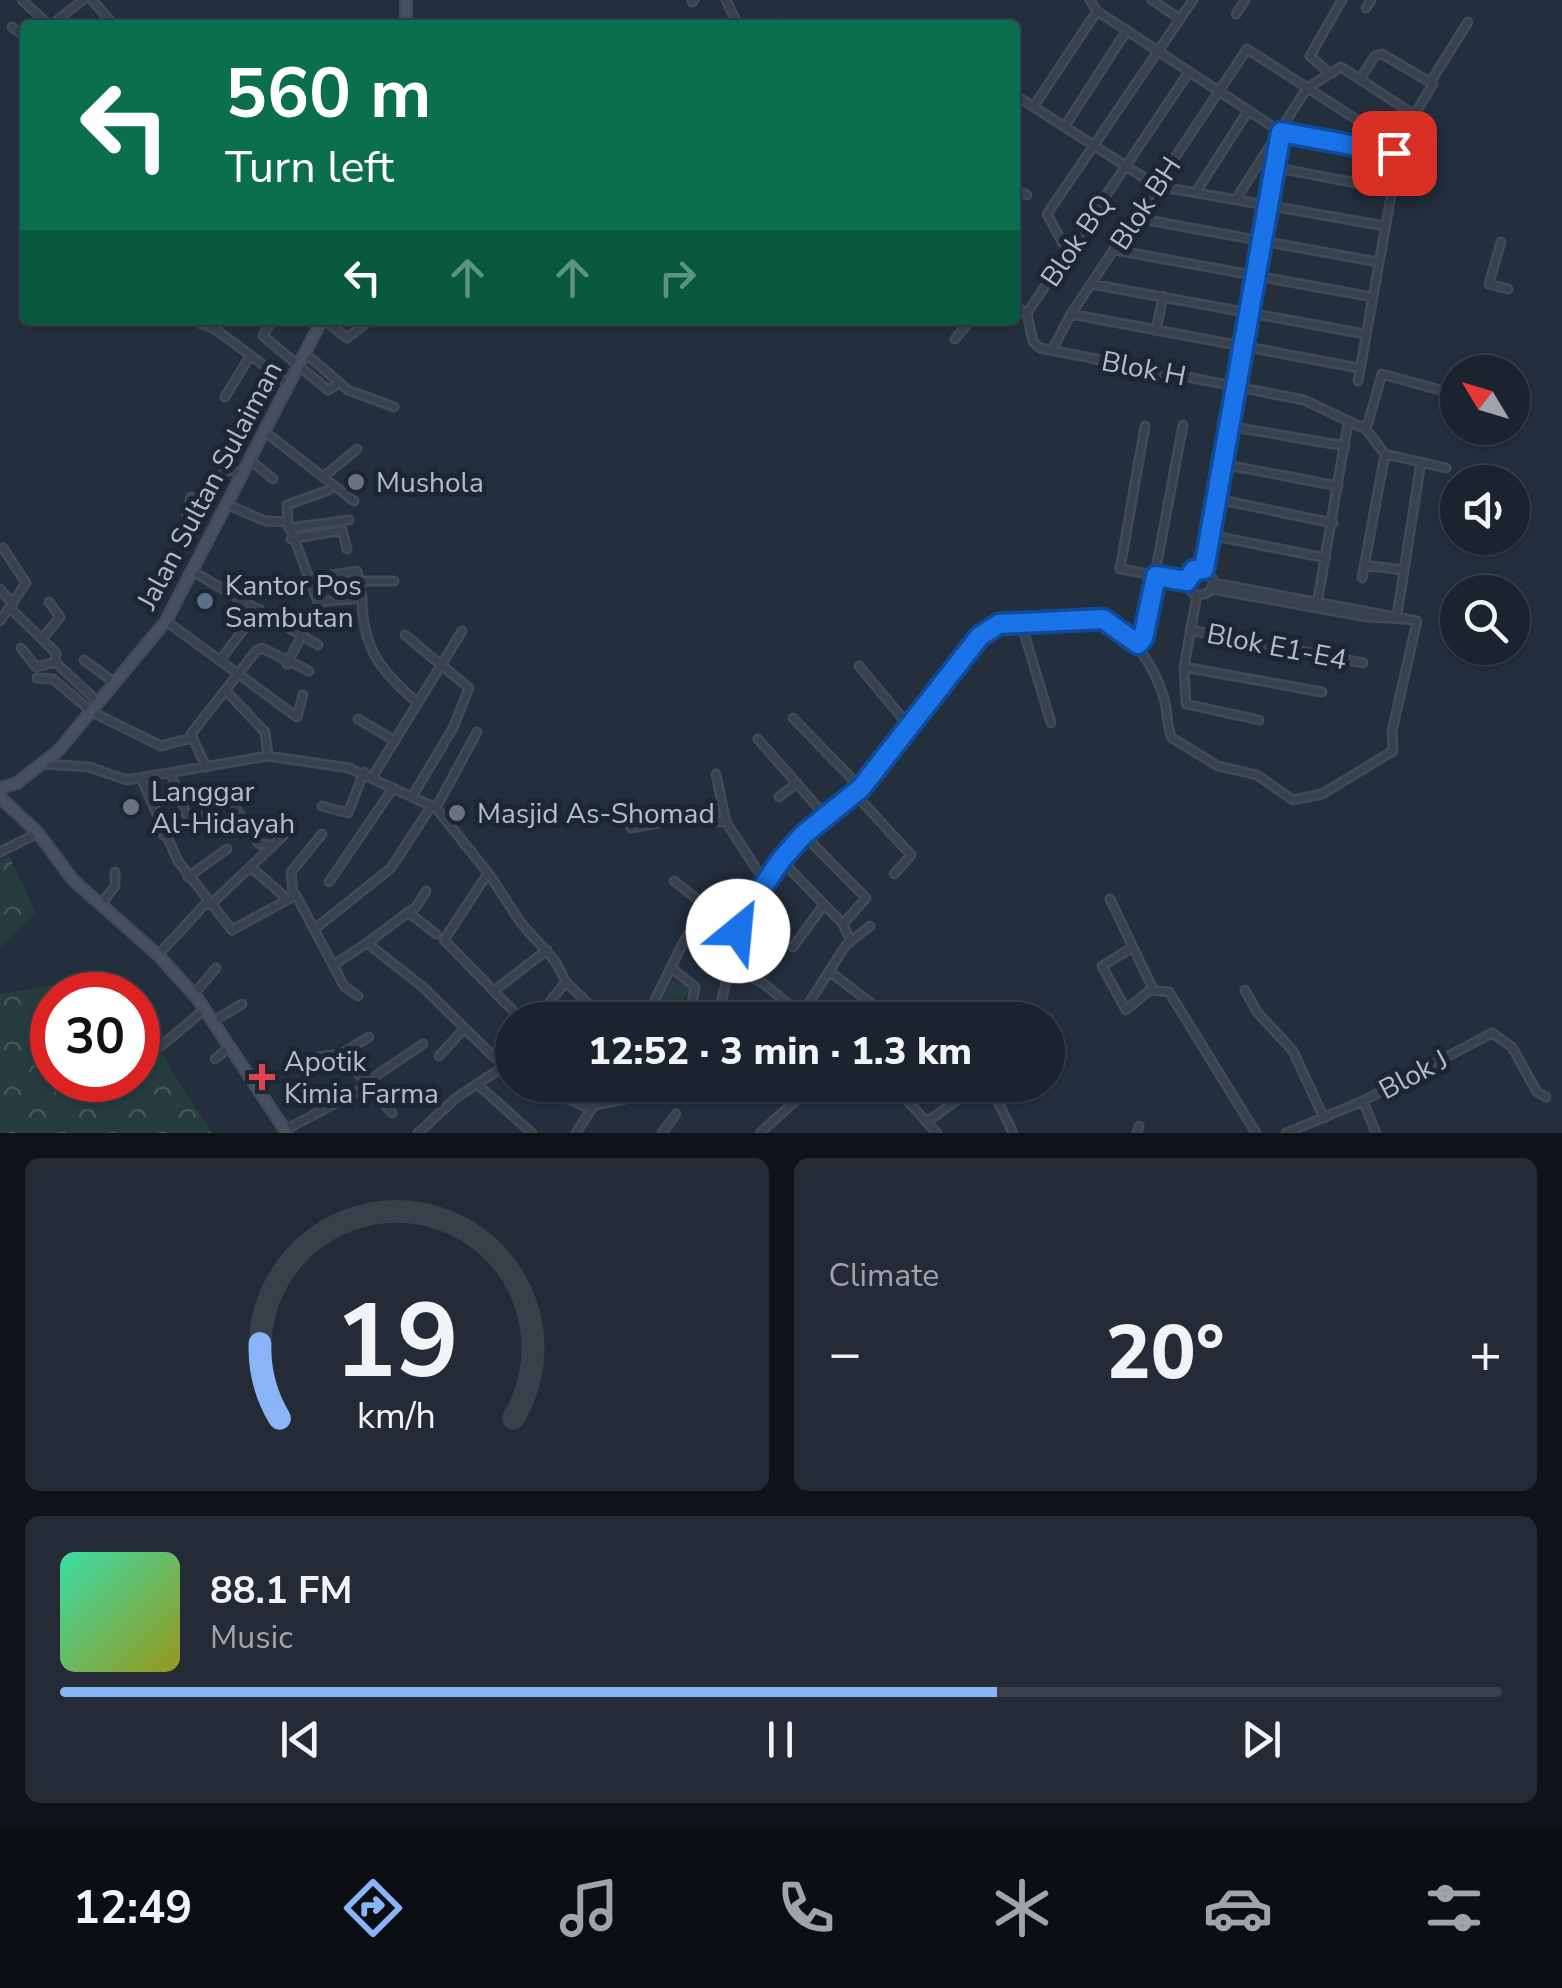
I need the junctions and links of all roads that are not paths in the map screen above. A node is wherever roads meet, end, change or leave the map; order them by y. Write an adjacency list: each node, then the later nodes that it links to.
1 (22, 0): 12 (street)
2 (83, 0): 13 (street)
3 (92, 0): 14 (street)
4 (1090, 0): 9 (street)
5 (1152, 0): 11 (street)
6 (1193, 0): 11 (street)
7 (1244, 0): 10 (street)
8 (1342, 0): 21 (street)
9 (1098, 10): 17 (street); 27 (street)
10 (1236, 14)
11 (1180, 19): 19 (street)
12 (44, 20)
13 (57, 20)
14 (110, 20)
15 (1468, 22): 23 (street)
16 (12, 27): 18 (street)
17 (1126, 30): 19 (street); 30 (street)
18 (20, 33)
19 (1158, 51): 20 (street); 32 (street)
20 (1189, 72): 25 (street); 35 (street, Blok BQ)
21 (1330, 74): 22 (street); 24 (street)
22 (1360, 79): 23 (street); 29 (street)
23 (1429, 80): 29 (street)
24 (1307, 88): 25 (street, Blok BH); 31 (street); 33 (street)
25 (1217, 92): 28 (street); 37 (street, Blok BH)
26 (1020, 97): 27 (street)
27 (1034, 106): 30 (street)
28 (1248, 111): 31 (street); 40 (street)
29 (1414, 114): 33 (street)
30 (1065, 126): 32 (street)
31 (1280, 131): 33 (street); 34 (street); 36 (street)
32 (1094, 145): 35 (street); 49 (street)
33 (1395, 149): 38 (street)
34 (1258, 164): 36 (street); 42 (street)
35 (1126, 166): 37 (street); 49 (street, Blok BQ)
36 (1275, 168): 38 (street); 43 (street)
37 (1157, 186): 40 (street); 44 (street, Blok BH)
38 (1392, 190): 45 (street)
39 (1020, 192): 41 (street)
40 (1196, 192): 42 (street)
41 (1027, 195)
42 (1236, 199): 43 (street)
43 (1269, 205): 45 (street); 46 (street)
44 (1136, 218): 46 (street); 48 (street, Blok BH)
45 (1385, 226): 50 (street)
46 (1262, 240): 50 (street); 51 (street)
47 (1501, 242): 53 (street)
48 (1115, 250): 51 (street); 52 (street, Blok BH)
49 (1068, 253): 58 (street, Blok BQ)
50 (1378, 262): 55 (street)
51 (1256, 276): 55 (street); 57 (street)
52 (1091, 284): 54 (street); 59 (street, Blok BH)
53 (1508, 289)
54 (1163, 296): 57 (street); 66 (street)
55 (1372, 297): 67 (street)
56 (1020, 309): 58 (street)
57 (1249, 312): 67 (street); 69 (street)
58 (1027, 313): 70 (street)
59 (1070, 314): 66 (street); 70 (street, Blok BH)
60 (204, 325): 72 (street)
61 (266, 325): 73 (street)
62 (318, 325): 71 (main road, Jalan Sultan Sulaiman)
63 (324, 325): 64 (street)
64 (364, 325)
65 (967, 325): 68 (street)
66 (1156, 331): 69 (street)
67 (1366, 334): 74 (street)
68 (955, 338)
69 (1242, 348): 74 (street); 78 (street)
70 (1052, 350): 78 (street, Blok H)
71 (304, 353): 73 (main road, Jalan Sultan Sulaiman); 76 (street)
72 (250, 356): 77 (street); 80 (street)
73 (298, 366): 76 (street); 77 (main road, Jalan Sultan Sulaiman)
74 (1360, 368): 75 (street)
75 (1358, 381)
76 (339, 382): 81 (street)
77 (288, 384): 87 (main road, Jalan Sultan Sulaiman)
78 (1235, 387): 82 (street, Blok H); 85 (street)
79 (1440, 389): 86 (street)
80 (225, 397)
81 (394, 407)
82 (1348, 423): 86 (street, Blok H); 88 (street)
83 (1183, 425): 116 (street)
84 (1145, 426): 116 (street)
85 (1228, 426): 88 (street); 93 (street)
86 (1364, 427): 90 (street)
87 (263, 430): 91 (main road, Jalan Sultan Sulaiman); 96 (street)
88 (1345, 446): 98 (street)
89 (356, 450): 96 (street)
90 (1384, 457): 92 (street); 112 (street)
91 (248, 458): 95 (main road, Jalan Sultan Sulaiman); 97 (street)
92 (1421, 462): 94 (street); 114 (street)
93 (1222, 464): 98 (street); 101 (street)
94 (1440, 467)
95 (242, 474): 100 (street); 103 (main road, Jalan Sultan Sulaiman)
96 (323, 477): 99 (street)
97 (273, 479)
98 (1339, 486): 105 (street)
99 (331, 489): 102 (street); 106 (street)
100 (191, 497)
101 (1216, 499): 105 (street); 107 (street)
102 (354, 501)
103 (226, 504): 106 (street); 115 (main road, Jalan Sultan Sulaiman)
104 (350, 520): 106 (street)
105 (1332, 523): 111 (street)
106 (289, 525): 108 (street)
107 (1210, 535): 111 (street); 113 (street)
108 (292, 539): 110 (street); 118 (street)
109 (3, 548): 128 (street)
110 (347, 549)
111 (1326, 558): 127 (street)
112 (1364, 565): 114 (street); 117 (street)
113 (1204, 569): 121 (street); 122 (street)
114 (1403, 570): 130 (street)
115 (194, 572): 129 (street); 131 (main road, Jalan Sultan Sulaiman)
116 (1156, 576): 121 (street); 140 (street)
117 (1362, 578)
118 (306, 580): 119 (street); 125 (street)
119 (361, 581): 120 (street); 125 (street)
120 (394, 581)
121 (1187, 581): 124 (street)
122 (1213, 586): 124 (street); 127 (street)
123 (0, 589): 128 (street)
124 (1197, 596): 134 (street)
125 (362, 598): 157 (street)
126 (49, 602): 138 (street)
127 (1317, 604): 130 (street)
128 (12, 606): 132 (street); 138 (street)
129 (259, 609): 137 (street); 142 (street)
130 (1400, 617): 140 (street)
131 (166, 620): 142 (street); 153 (main road, Jalan Sultan Sulaiman)
132 (0, 621)
133 (1022, 626): 140 (street); 162 (street); 163 (street)
134 (1190, 630): 145 (street, Blok E1-E4); 149 (street)
135 (462, 631): 147 (street)
136 (405, 634): 147 (street)
137 (301, 636): 139 (street); 146 (street)
138 (42, 639): 144 (street)
139 (318, 644)
140 (1138, 644)
141 (21, 648): 144 (street)
142 (221, 659): 151 (street)
143 (84, 660): 153 (street)
144 (55, 662): 158 (street)
145 (1363, 663)
146 (287, 664): 150 (street); 151 (street)
147 (440, 665): 157 (street); 181 (street)
148 (859, 666): 163 (street)
149 (1184, 667): 155 (street); 161 (street)
150 (310, 671)
151 (237, 677): 154 (street); 156 (street)
152 (37, 678): 158 (street)
153 (116, 684): 158 (main road, Jalan Sultan Sulaiman)
154 (226, 692): 165 (street); 168 (street)
155 (1322, 692)
156 (304, 696)
157 (418, 702): 167 (street)
158 (96, 708): 165 (street); 169 (main road, Jalan Sultan Sulaiman)
159 (793, 718): 180 (street)
160 (358, 719): 167 (street)
161 (1259, 720)
162 (1050, 723)
163 (909, 726): 180 (street)
164 (477, 732): 185 (street)
165 (191, 738): 170 (street)
166 (758, 739): 177 (street)
167 (395, 741): 174 (street)
168 (268, 756): 170 (street); 171 (street)
169 (44, 764): 175 (street); 176 (main road, Jalan Sultan Sulaiman)
170 (206, 767): 172 (street)
171 (364, 772): 174 (street); 184 (street)
172 (170, 774): 175 (street); 188 (street)
173 (716, 774): 189 (street)
174 (373, 776): 179 (street)
175 (140, 778): 194 (street)
176 (17, 783): 178 (main road, Jalan Sultan Sulaiman); 186 (main road)
177 (797, 783): 183 (street); 187 (street)
178 (0, 788)
179 (394, 788): 181 (street); 206 (street)
180 (858, 791): 187 (street); 203 (street)
181 (413, 795): 185 (street)
182 (0, 797): 186 (main road)
183 (779, 797)
184 (322, 806)
185 (434, 806): 201 (street); 218 (street)
186 (14, 808): 191 (main road)
187 (827, 818): 195 (street)
188 (189, 821): 194 (street); 196 (street)
189 (726, 822): 190 (street); 207 (street)
190 (631, 828)
191 (38, 833): 198 (street); 212 (main road)
192 (285, 834): 196 (street)
193 (322, 834): 209 (street)
194 (162, 835): 204 (street)
195 (803, 835): 199 (street); 216 (street)
196 (273, 844): 200 (street)
197 (227, 848): 204 (street)
198 (0, 852)
199 (781, 860): 207 (street); 213 (street)
200 (253, 869): 209 (street); 211 (street)
201 (488, 871): 221 (street); 227 (street)
202 (115, 872): 212 (street)
203 (894, 874)
204 (188, 877): 211 (street)
205 (674, 880): 214 (street)
206 (329, 882)
207 (765, 882): 220 (street)
208 (426, 891): 215 (street)
209 (289, 895): 211 (street); 218 (street)
210 (1110, 899): 226 (street)
211 (208, 903): 219 (street)
212 (102, 904): 228 (main road)
213 (823, 906): 216 (street); 225 (street)
214 (708, 909): 220 (street); 232 (street)
215 (408, 912): 221 (street); 224 (street)
216 (843, 924): 223 (street)
217 (870, 926): 223 (street)
218 (316, 927): 229 (street)
219 (178, 930): 222 (street); 228 (street)
220 (738, 931): 230 (street)
221 (440, 937): 236 (street)
222 (188, 939)
223 (850, 940): 233 (street)
224 (367, 943): 229 (street); 252 (street)
225 (793, 947)
226 (1133, 947): 235 (street); 235 (street)
227 (546, 950): 234 (street); 236 (street)
228 (158, 955): 238 (main road)
229 (333, 965): 239 (street)
230 (731, 967): 245 (street); 246 (street)
231 (216, 968): 238 (street)
232 (674, 970): 243 (street); 244 (street)
233 (828, 971): 247 (street); 248 (street)
234 (566, 982): 241 (street); 242 (street)
235 (1153, 989): 287 (street)
236 (496, 990): 240 (street)
237 (1245, 990): 277 (street)
238 (194, 994): 250 (main road)
239 (358, 996)
240 (506, 1002)
241 (550, 1002)
242 (587, 1002)
243 (655, 1002)
244 (692, 1002)
245 (721, 1002)
246 (785, 1002)
247 (811, 1002)
248 (869, 1002)
249 (242, 1004): 251 (street)
250 (206, 1009): 251 (main road); 255 (street)
251 (214, 1021): 256 (main road)
252 (465, 1028): 258 (street); 259 (street)
253 (369, 1037): 257 (street)
254 (423, 1044): 264 (street)
255 (161, 1046)
256 (230, 1046): 261 (street); 279 (main road)
257 (341, 1054): 260 (street); 264 (street)
258 (495, 1055)
259 (439, 1056)
260 (318, 1057)
261 (214, 1059)
262 (495, 1075): 263 (street)
263 (477, 1084): 281 (street); 282 (street)
264 (366, 1085): 275 (street); 279 (street)
265 (1546, 1097): 266 (street, Blok J)
266 (1363, 1101): 277 (street, Blok J); 289 (street)
267 (567, 1102): 274 (street)
268 (596, 1102): 274 (street)
269 (612, 1102): 274 (street)
270 (794, 1102): 284 (street)
271 (910, 1102): 278 (street)
272 (954, 1102): 278 (street)
273 (998, 1102): 286 (street)
274 (593, 1106): 280 (street)
275 (392, 1113)
276 (676, 1114): 283 (street)
277 (1324, 1118): 288 (street, Blok J)
278 (928, 1121): 285 (street)
279 (286, 1132)
280 (580, 1132)
281 (418, 1133)
282 (532, 1133)
283 (662, 1133)
284 (760, 1133)
285 (937, 1133)
286 (1013, 1133)
287 (1256, 1133)
288 (1286, 1133)
289 (1376, 1133)

